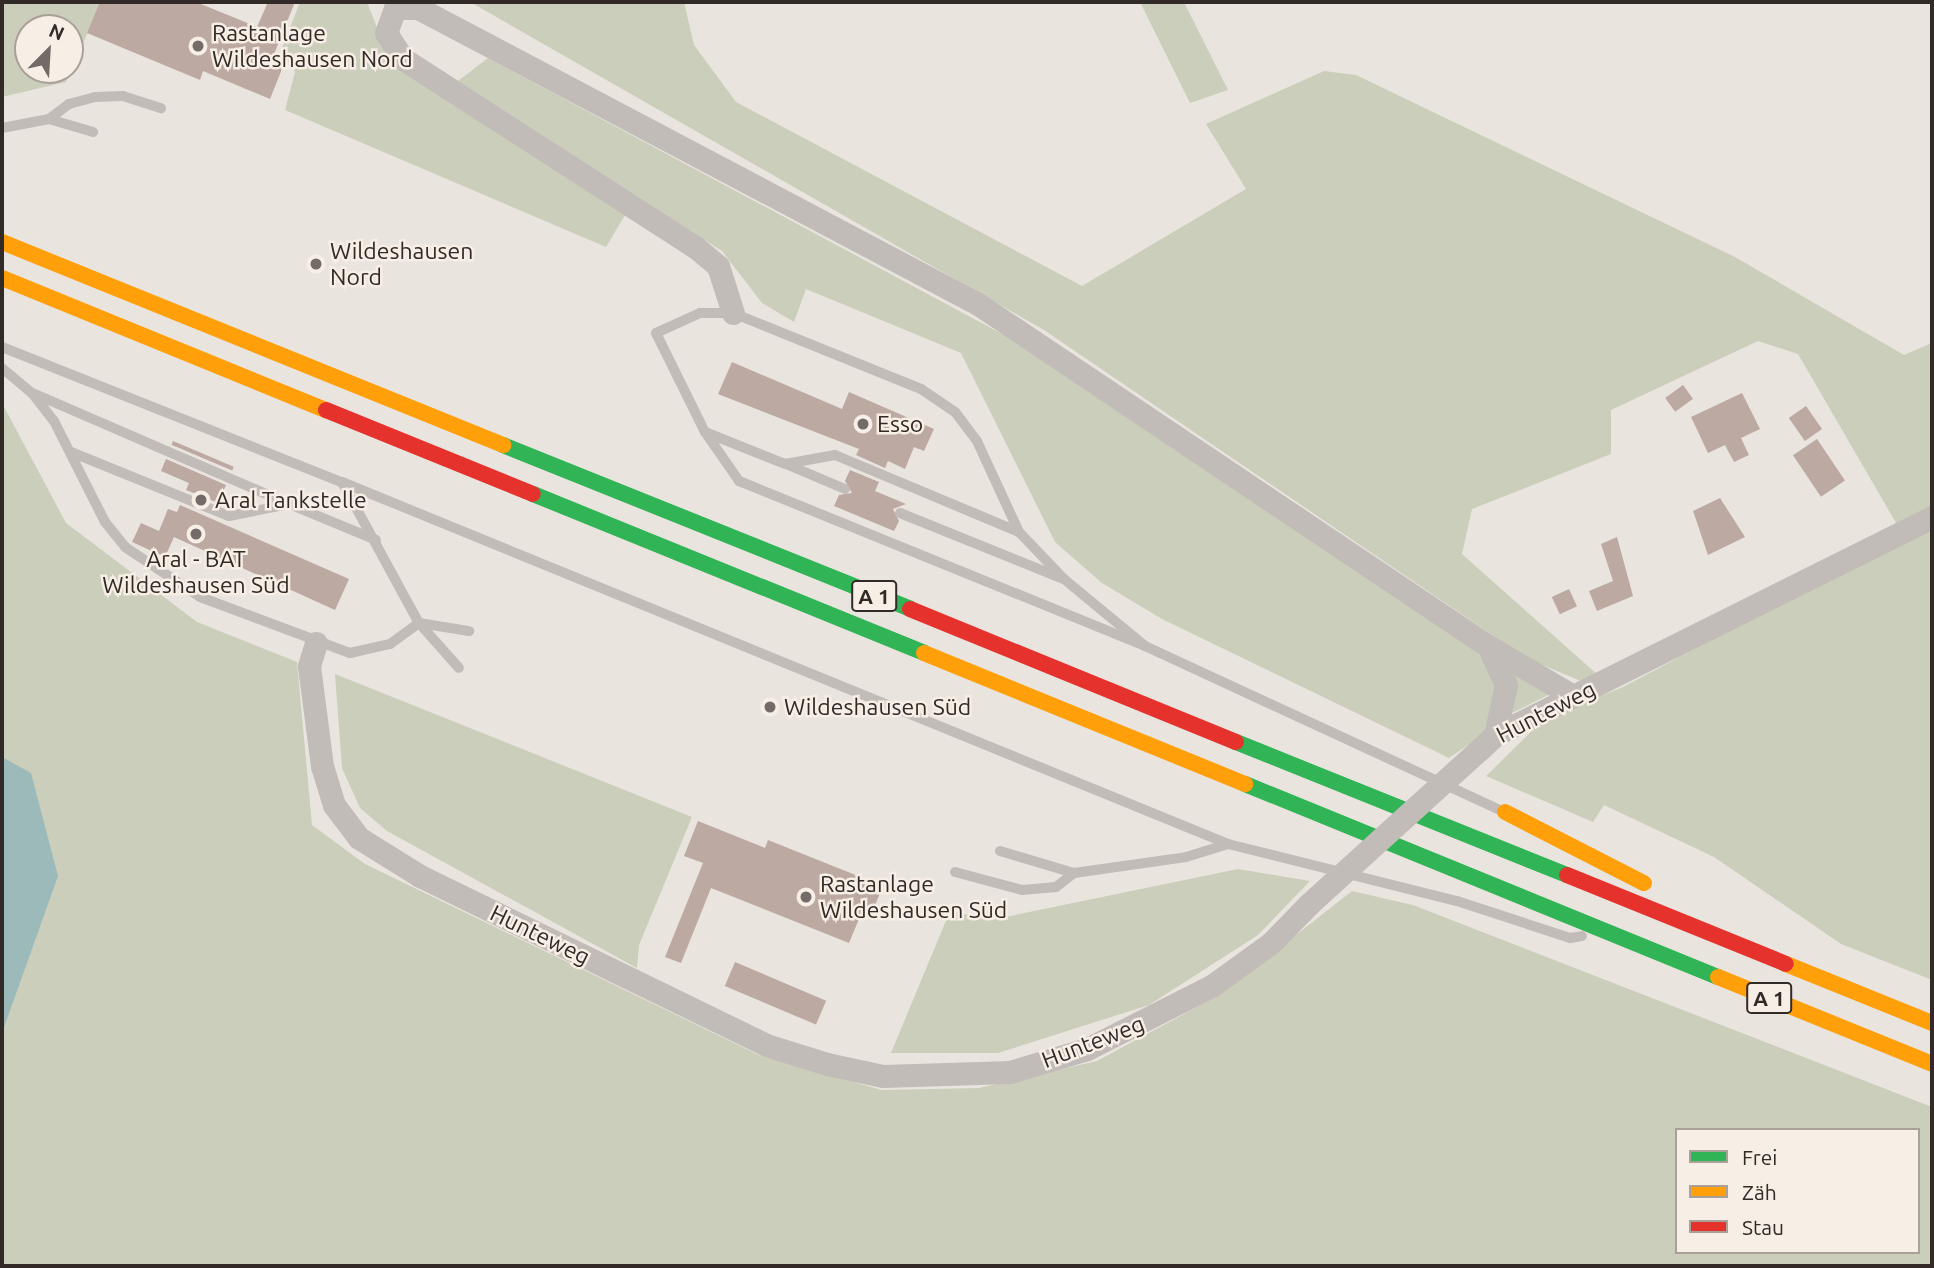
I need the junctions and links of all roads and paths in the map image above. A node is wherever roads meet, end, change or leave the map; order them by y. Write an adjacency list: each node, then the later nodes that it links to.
1 (392, 5): 8 (street); 27 (street)
2 (161, 108): 3 (lane)
3 (49, 119): 4 (lane); 5 (lane)
4 (2, 128)
5 (93, 132)
6 (2, 242): 39 (highway, A 1)
7 (2, 278): 38 (highway, A 1)
8 (733, 313): 12 (lane); 20 (lane)
9 (2, 347): 15 (lane)
10 (2, 368): 11 (lane)
11 (32, 393): 13 (lane); 17 (lane)
12 (705, 432): 14 (lane); 26 (lane)
13 (71, 452): 17 (lane); 25 (lane)
14 (785, 464): 16 (lane); 20 (lane)
15 (342, 482): 21 (lane); 32 (lane)
16 (845, 489)
17 (289, 504): 21 (lane)
18 (900, 513): 22 (lane)
19 (1932, 517): 29 (street, Hunteweg)
20 (1019, 532): 22 (lane)
21 (376, 540): 23 (lane)
22 (1064, 579): 26 (lane)
23 (419, 623): 24 (lane); 25 (lane); 28 (lane)
24 (469, 631)
25 (316, 643): 30 (street, Hunteweg, bridge)
26 (1145, 646): 31 (lane)
27 (1488, 646): 29 (street); 30 (street)
28 (459, 668)
29 (1573, 696): 30 (street, Hunteweg)
30 (1487, 743)
31 (1505, 812): 36 (highway)
32 (1228, 844): 35 (lane); 38 (lane)
33 (1000, 852): 35 (lane)
34 (955, 872): 35 (lane)
35 (1074, 873)
36 (1662, 892)
37 (1685, 903): 39 (highway)
38 (1605, 932): 41 (highway, A 1)
39 (1747, 950): 40 (highway, A 1)
40 (1932, 1023)
41 (1932, 1064)

